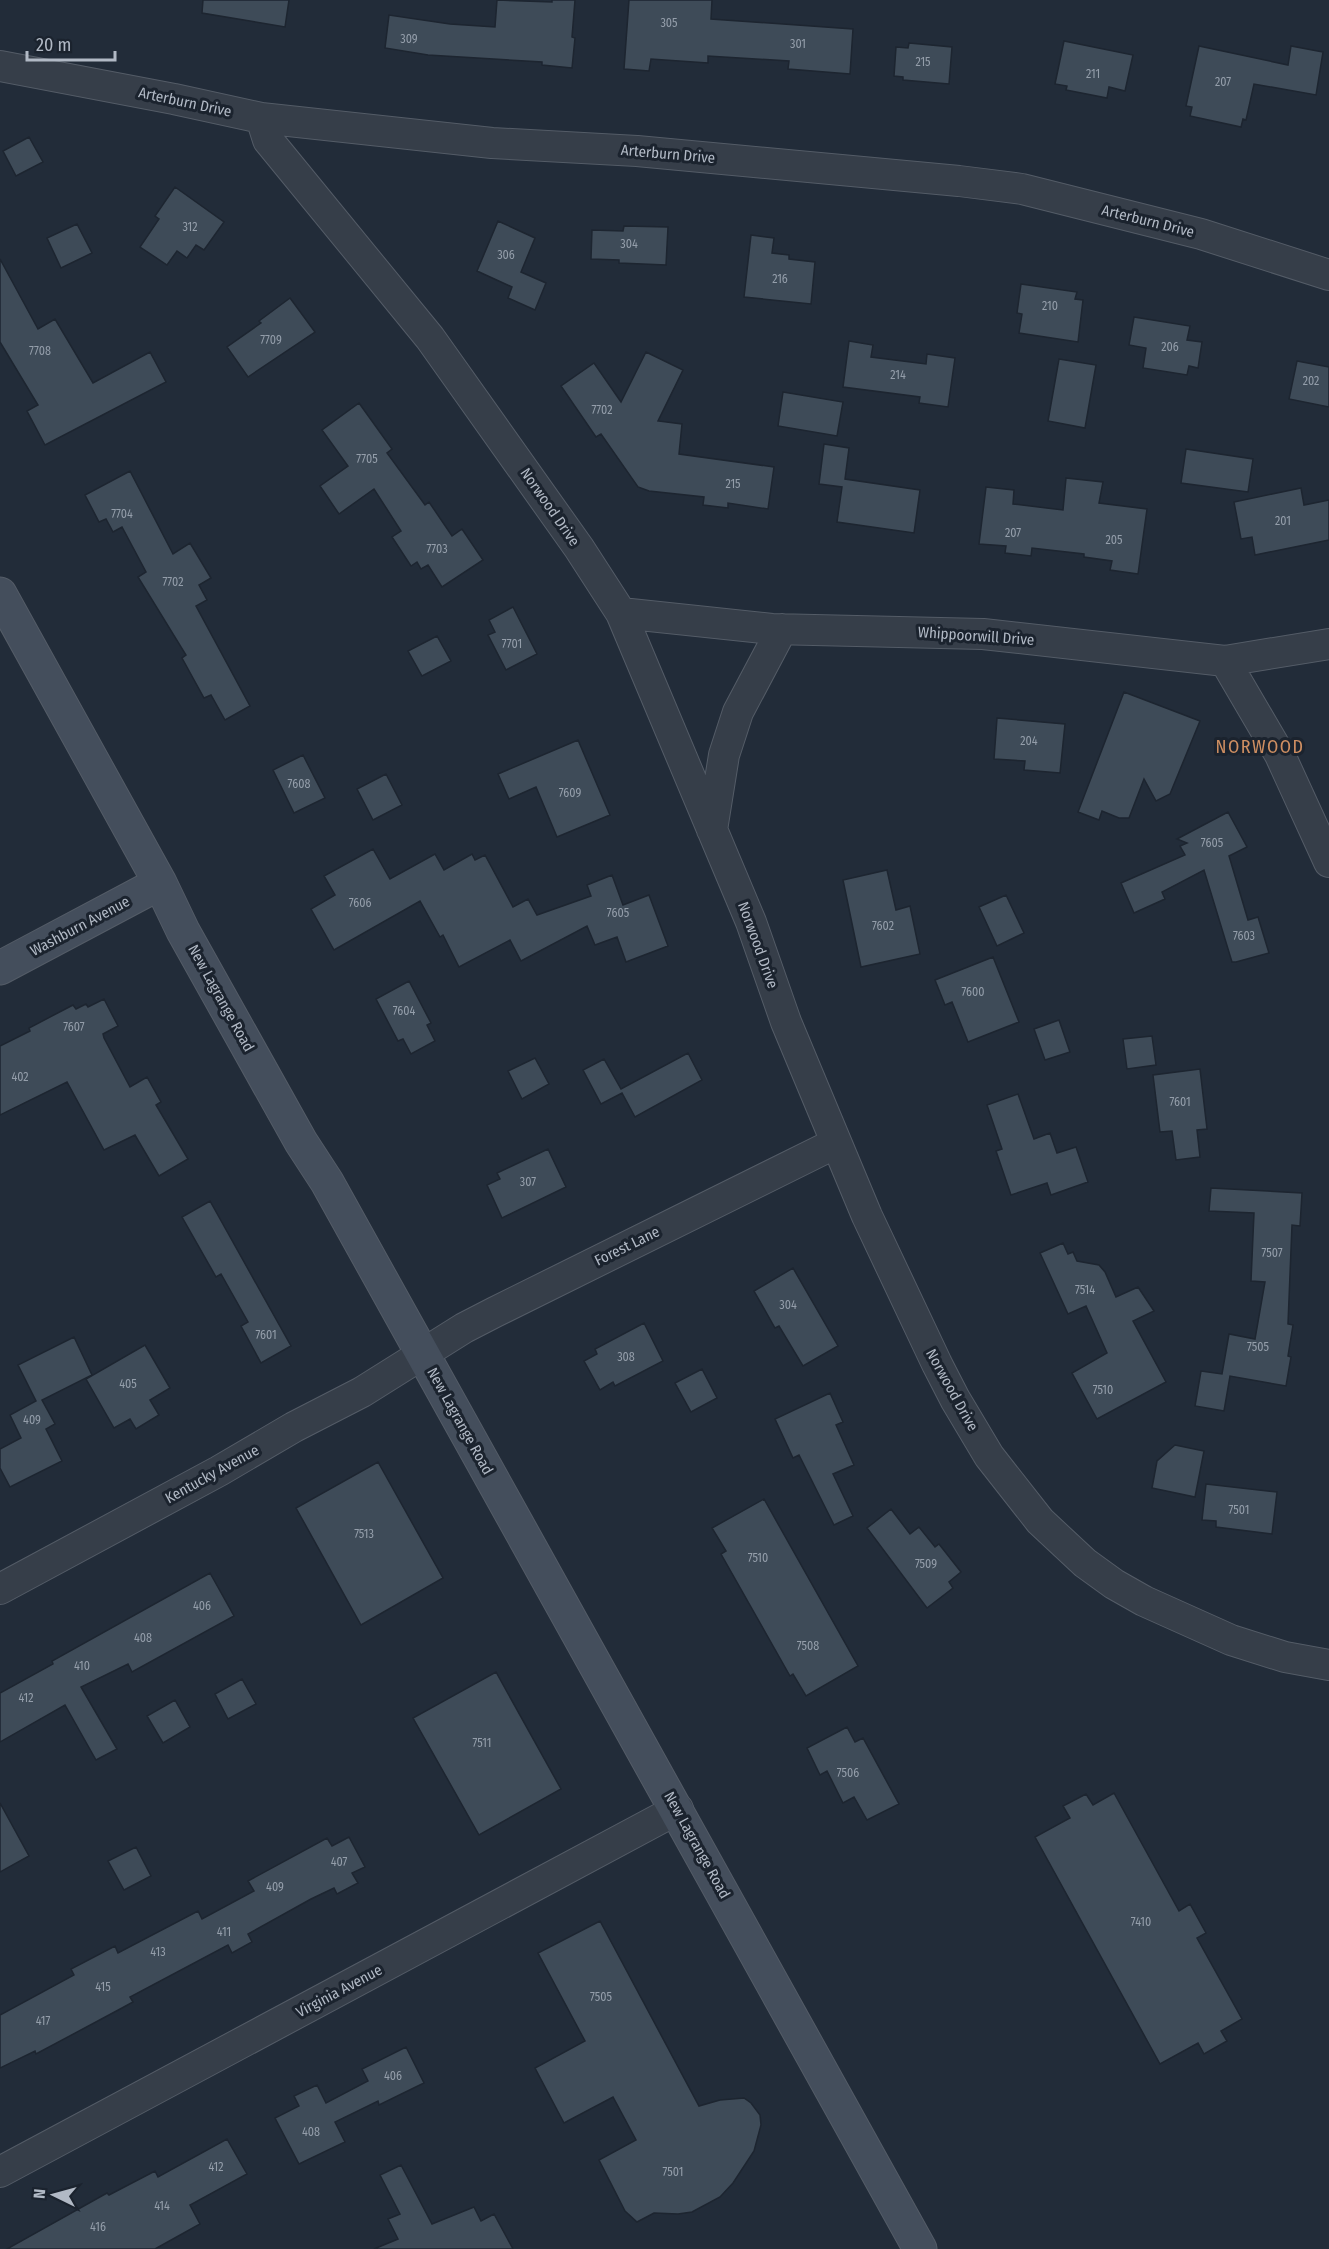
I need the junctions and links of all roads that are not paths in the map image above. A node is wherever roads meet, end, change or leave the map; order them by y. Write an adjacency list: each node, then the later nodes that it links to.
1 (0, 66): 2 (street, Arterburn Drive)
2 (261, 118): 3 (street, Arterburn Drive); 5 (street, Norwood Drive)
3 (1329, 274)
4 (0, 594): 11 (main road, New Lagrange Road)
5 (621, 613): 6 (street, Whippoorwill Drive); 9 (street, Norwood Drive)
6 (782, 629): 8 (street, Whippoorwill Drive); 9 (street)
7 (1329, 644): 8 (street, Whippoorwill Drive)
8 (1225, 661): 10 (street)
9 (712, 830): 13 (street, Norwood Drive)
10 (1329, 862)
11 (160, 883): 12 (main road, Washburn Avenue); 14 (main road, New Lagrange Road)
12 (0, 968)
13 (836, 1143): 14 (street, Forest Lane); 16 (street, Norwood Drive)
14 (422, 1355): 15 (street, Kentucky Avenue); 17 (main road, New Lagrange Road)
15 (0, 1589)
16 (1328, 1656)
17 (678, 1809): 18 (street, Virginia Avenue); 19 (main road, New Lagrange Road)
18 (0, 2172)
19 (912, 2246)

